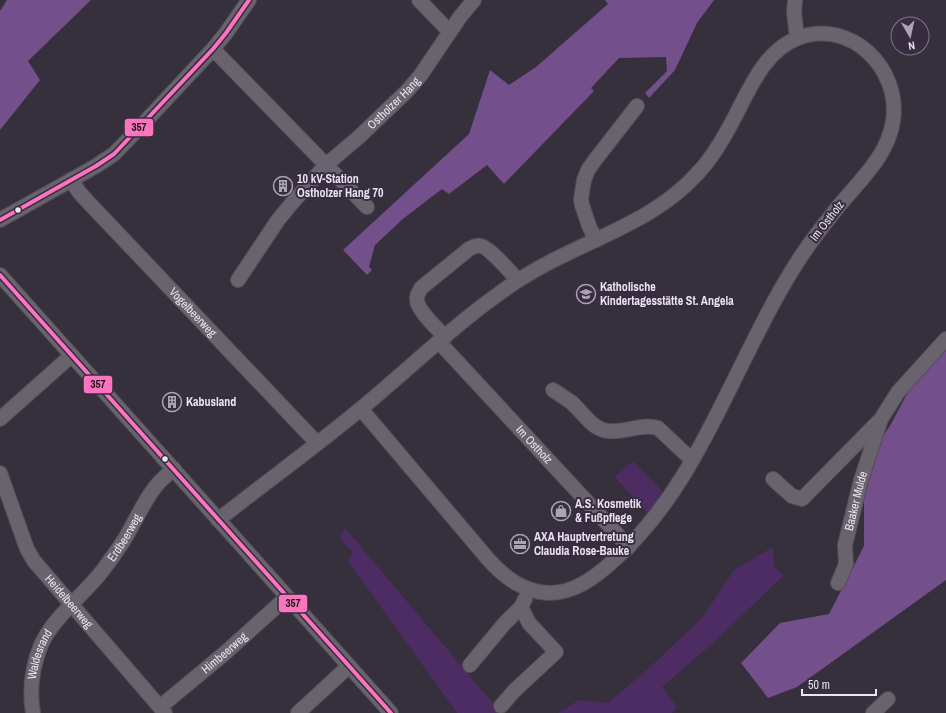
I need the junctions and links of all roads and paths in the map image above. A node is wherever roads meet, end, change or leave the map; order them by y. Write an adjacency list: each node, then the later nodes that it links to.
1 (250, 0): 7 (street)
2 (419, 0): 5 (street)
3 (474, 0): 5 (street, Ostholzer Hang)
4 (795, 0): 6 (street)
5 (450, 30): 9 (street, Ostholzer Hang)
6 (797, 38): 13 (street, Im Ostholz); 25 (street, Im Ostholz)
7 (213, 49): 9 (street); 10 (street)
8 (637, 106): 13 (street)
9 (326, 166): 11 (street); 15 (street, Ostholzer Hang)
10 (71, 180): 12 (street); 24 (street, Vogelbeerweg)
11 (367, 208)
12 (0, 220)
13 (596, 240): 16 (street, Im Ostholz)
14 (0, 275): 19 (street)
15 (238, 280)
16 (518, 280): 17 (street, Im Ostholz); 17 (street, Im Ostholz)
17 (442, 339): 21 (street, Im Ostholz); 30 (street, Im Ostholz)
18 (946, 339): 23 (street, Baaker Mulde)
19 (72, 355): 22 (street); 26 (street)
20 (553, 390): 25 (street)
21 (361, 409): 24 (street, Im Ostholz); 32 (street, Im Ostholz)
22 (0, 419)
23 (881, 419): 28 (street, Baaker Mulde); 31 (street, Baaker Mulde)
24 (317, 443): 29 (street, Im Ostholz)
25 (692, 460): 30 (street, Im Ostholz)
26 (174, 469): 29 (street); 34 (street, Erdbeerweg)
27 (0, 473): 34 (street, Heidelbeerweg)
28 (773, 478)
29 (218, 520): 33 (street)
30 (629, 547): 32 (street, Im Ostholz)
31 (838, 584)
32 (530, 590): 35 (street)
33 (287, 597): 37 (street); 40 (street, Himbeerweg)
34 (72, 604): 40 (street, Heidelbeerweg); 41 (street, Waldesrand)
35 (521, 607): 36 (street); 39 (street)
36 (470, 665)
37 (349, 666): 42 (street); 43 (street)
38 (888, 699): 44 (street)
39 (501, 706)
40 (162, 710)
41 (33, 713)
42 (298, 713)
43 (391, 713)
44 (873, 713)

